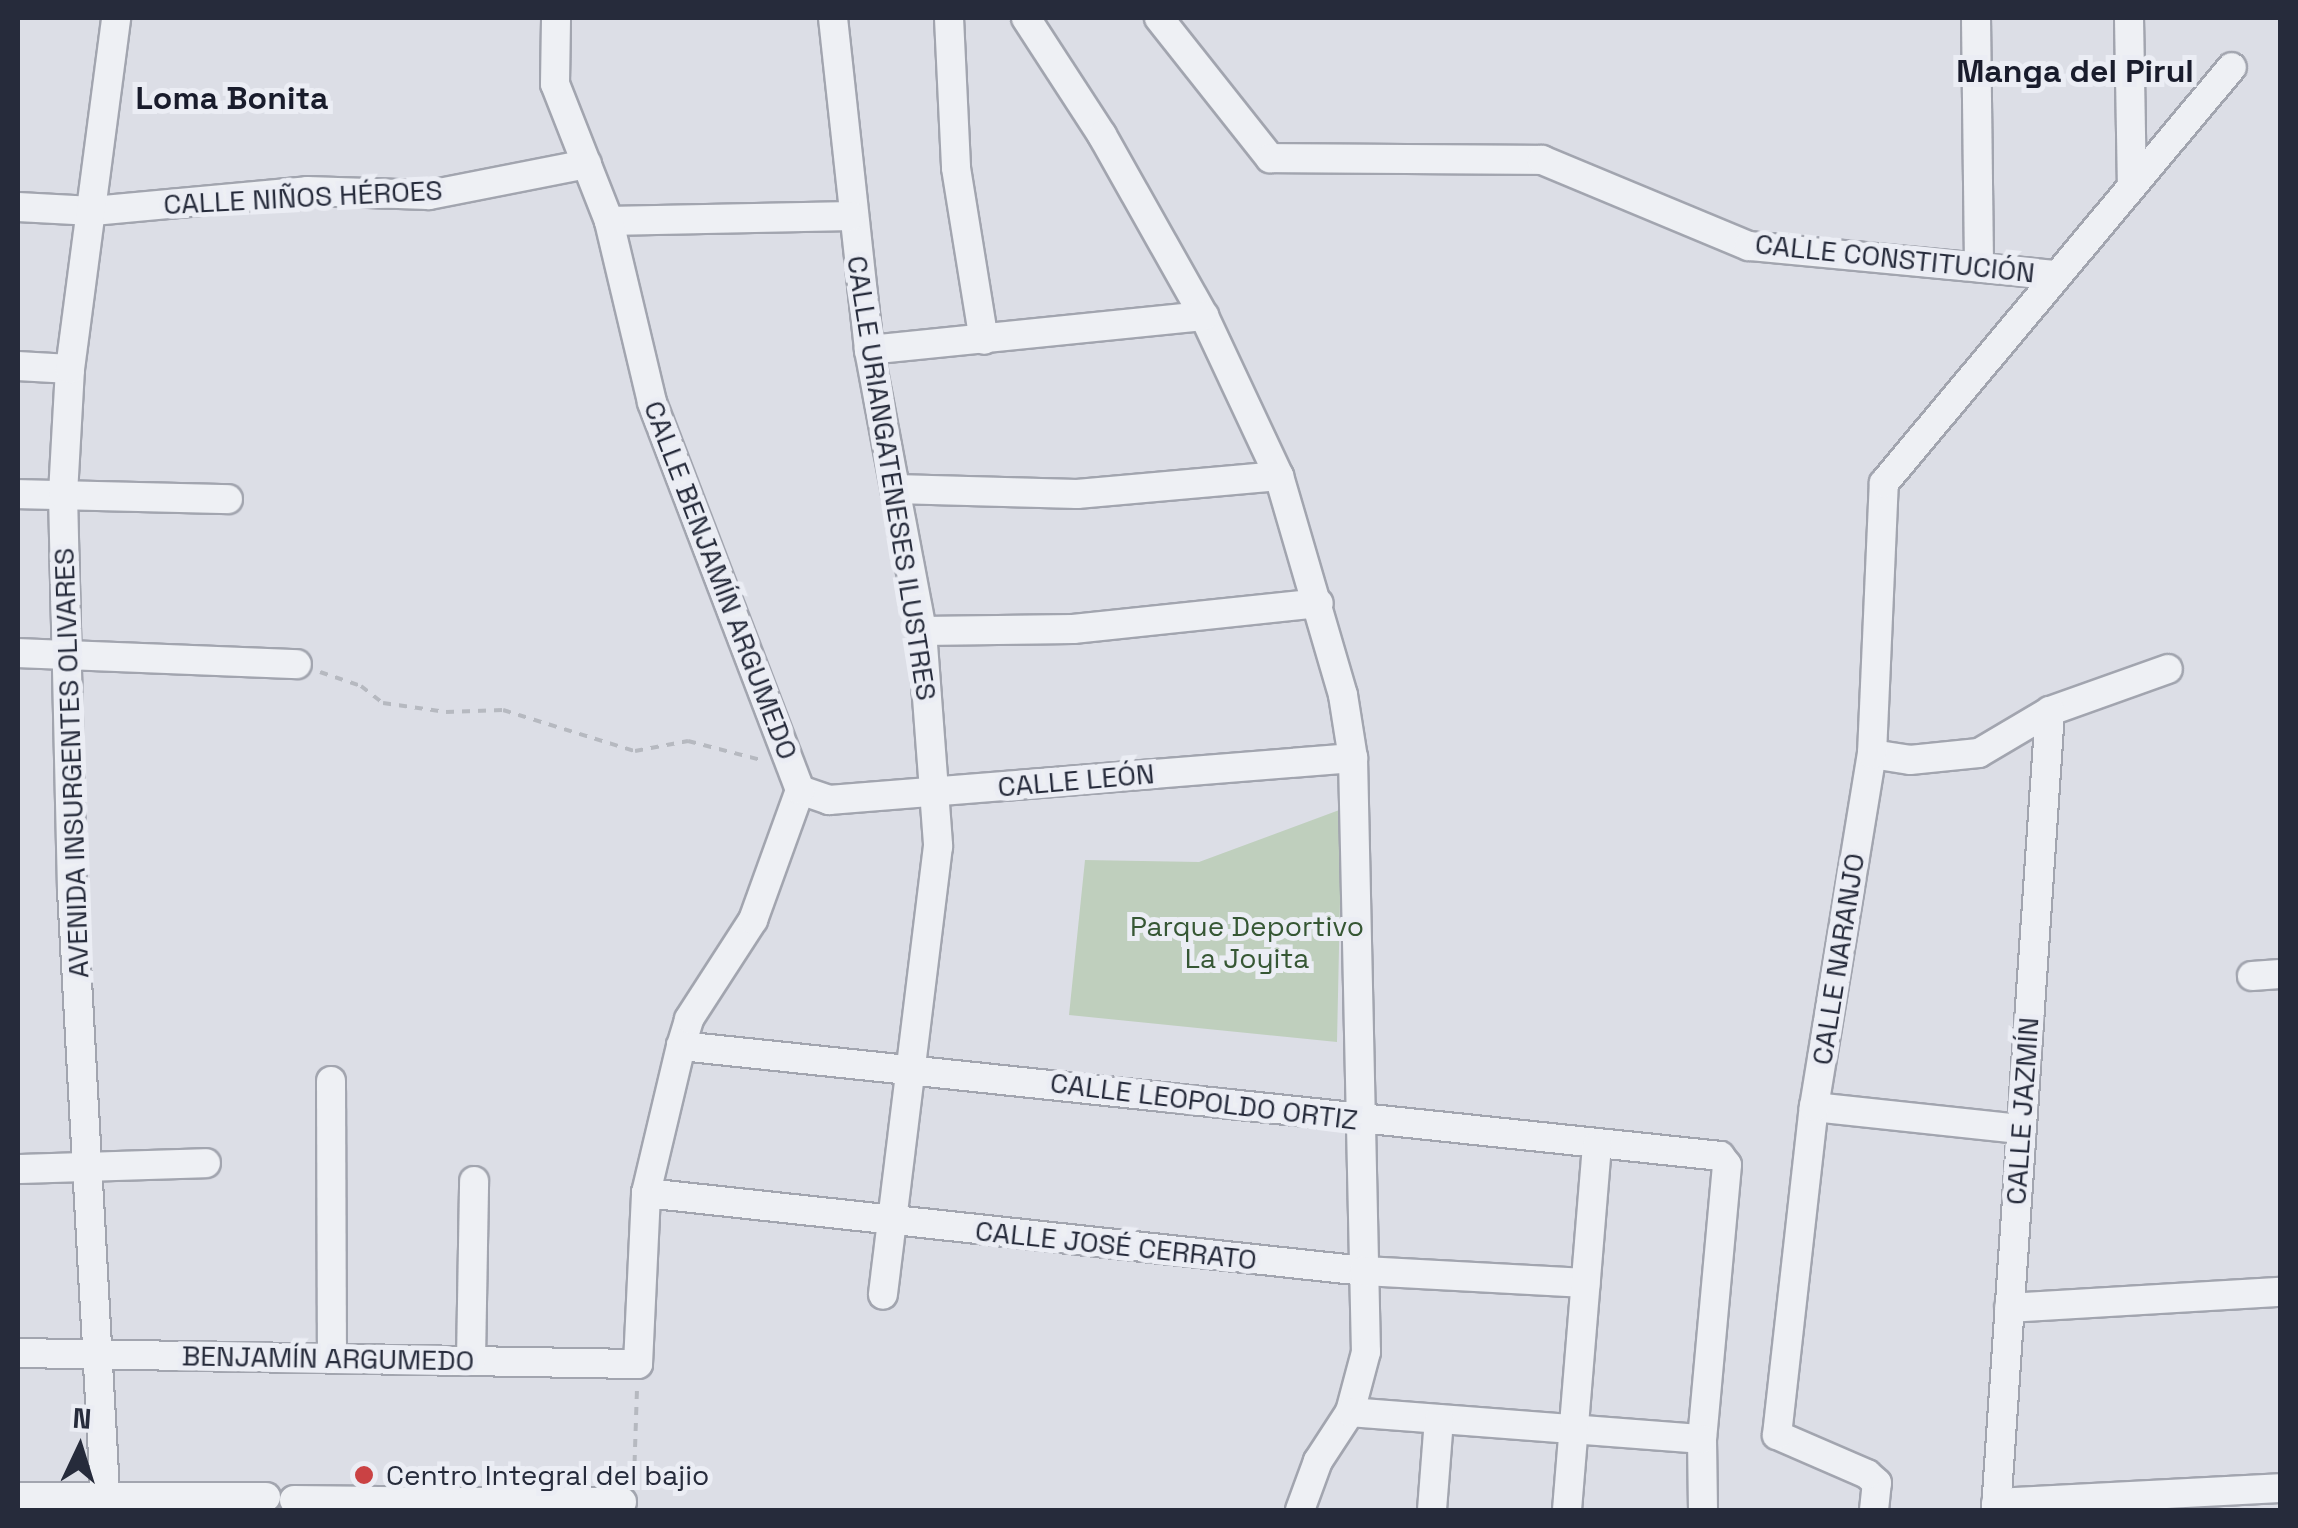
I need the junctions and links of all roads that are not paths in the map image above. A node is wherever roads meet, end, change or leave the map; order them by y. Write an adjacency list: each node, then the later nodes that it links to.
1 (116, 18): 13 (street, AVENIDA INSURGENTES OLIVARES)
2 (556, 18): 10 (street, CALLE BENJAMÍN ARGUMEDO)
3 (833, 18): 14 (street, CALLE URIANGATENESES ILUSTRES)
4 (949, 18): 19 (street)
5 (1026, 18): 18 (street)
6 (1159, 18): 16 (street, CALLE CONSTITUCIÓN)
7 (1976, 18): 16 (street)
8 (2129, 18): 11 (street)
9 (2232, 67): 11 (street)
10 (587, 164): 13 (street, CALLE NIÑOS HÉROES); 15 (street, CALLE BENJAMÍN ARGUMEDO)
11 (2132, 182): 17 (street)
12 (18, 207): 13 (street, CALLE NIÑOS HÉROES)
13 (93, 211): 22 (street, AVENIDA INSURGENTES OLIVARES)
14 (851, 216): 15 (street); 20 (street, CALLE URIANGATENESES ILUSTRES)
15 (609, 221): 37 (street, CALLE BENJAMÍN ARGUMEDO)
16 (1978, 268): 17 (street, CALLE CONSTITUCIÓN)
17 (2057, 275): 35 (street, CALLE NARANJO)
18 (1204, 316): 19 (street); 23 (street)
19 (984, 340): 20 (street)
20 (869, 350): 24 (street, CALLE URIANGATENESES ILUSTRES)
21 (18, 366): 22 (street)
22 (70, 370): 26 (street, AVENIDA INSURGENTES OLIVARES)
23 (1278, 476): 24 (street); 28 (street)
24 (895, 488): 29 (street, CALLE URIANGATENESES ILUSTRES)
25 (18, 494): 26 (street)
26 (63, 494): 27 (street); 31 (street, AVENIDA INSURGENTES OLIVARES)
27 (228, 499)
28 (1320, 603): 29 (street); 36 (street)
29 (922, 631): 38 (street, CALLE URIANGATENESES ILUSTRES)
30 (18, 652): 31 (street)
31 (70, 654): 32 (street); 49 (street, AVENIDA INSURGENTES OLIVARES)
32 (296, 664)
33 (2168, 668): 34 (street)
34 (2050, 712): 35 (street); 46 (street, CALLE JAZMÍN)
35 (1872, 754): 44 (street, CALLE NARANJO)
36 (1353, 758): 38 (street, CALLE LEÓN); 45 (street)
37 (800, 790): 38 (street, CALLE LEÓN); 41 (street, CALLE BENJAMÍN ARGUMEDO)
38 (936, 791): 42 (street, CALLE URIANGATENESES ILUSTRES)
39 (2280, 974): 40 (street)
40 (2252, 976)
41 (681, 1046): 42 (street, CALLE LEOPOLDO ORTIZ); 52 (street, CALLE BENJAMÍN ARGUMEDO)
42 (910, 1067): 45 (street, CALLE LEOPOLDO ORTIZ); 53 (street, CALLE URIANGATENESES ILUSTRES)
43 (331, 1081): 61 (street)
44 (1814, 1107): 46 (street); 70 (street, CALLE NARANJO)
45 (1357, 1118): 47 (street, CALLE LEOPOLDO ORTIZ); 54 (street)
46 (2020, 1129): 58 (street, CALLE JAZMÍN)
47 (1597, 1145): 55 (street); 67 (street, CALLE LEOPOLDO ORTIZ)
48 (206, 1163): 49 (street)
49 (89, 1167): 50 (street); 60 (street, AVENIDA INSURGENTES OLIVARES)
50 (18, 1169)
51 (474, 1180): 62 (street)
52 (646, 1193): 53 (street, CALLE JOSÉ CERRATO); 63 (street, CALLE BENJAMÍN ARGUMEDO)
53 (892, 1220): 54 (street, CALLE JOSÉ CERRATO); 57 (street, CALLE URIANGATENESES ILUSTRES)
54 (1364, 1271): 55 (street, CALLE JOSÉ CERRATO); 64 (street)
55 (1586, 1283): 66 (street)
56 (2280, 1292): 58 (street)
57 (884, 1295)
58 (2009, 1308): 74 (street, CALLE JAZMÍN)
59 (18, 1353): 60 (street, BENJAMÍN ARGUMEDO)
60 (101, 1354): 61 (street, BENJAMÍN ARGUMEDO); 72 (street, AVENIDA INSURGENTES OLIVARES)
61 (332, 1358): 62 (street, BENJAMÍN ARGUMEDO)
62 (470, 1360): 63 (street, BENJAMÍN ARGUMEDO)
63 (638, 1364)
64 (1350, 1412): 65 (street); 75 (street)
65 (1439, 1419): 66 (street); 76 (street)
66 (1573, 1430): 67 (street); 77 (street)
67 (1702, 1438): 78 (street)
68 (2280, 1488): 74 (street)
69 (18, 1496): 72 (street)
70 (1875, 1496)
71 (627, 1497): 73 (street)
72 (106, 1502): 73 (street)
73 (465, 1506)
74 (1996, 1507)
75 (1300, 1510)
76 (1432, 1510)
77 (1567, 1510)
78 (1703, 1510)

